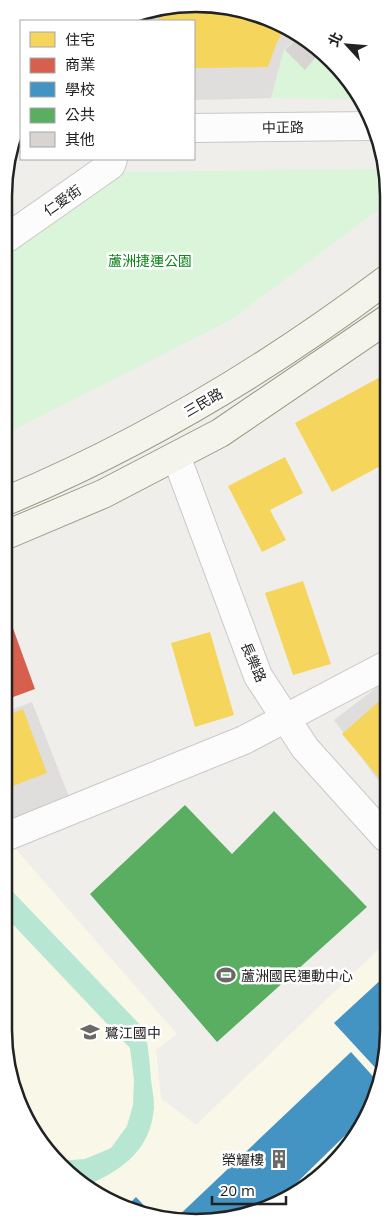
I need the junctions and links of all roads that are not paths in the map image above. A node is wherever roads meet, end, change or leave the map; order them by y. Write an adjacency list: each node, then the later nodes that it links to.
1 (366, 126): 2 (street, 中正路)
2 (195, 128)
3 (113, 160): 4 (street, 仁愛街)
4 (12, 234)
5 (380, 284): 8 (main road, 三民路)
6 (380, 324): 7 (main road)
7 (176, 456): 9 (main road); 11 (street, 長樂路)
8 (12, 498)
9 (12, 532)
10 (380, 669): 11 (street)
11 (286, 718): 12 (street, 長樂路); 13 (street)
12 (380, 831)
13 (12, 834)

